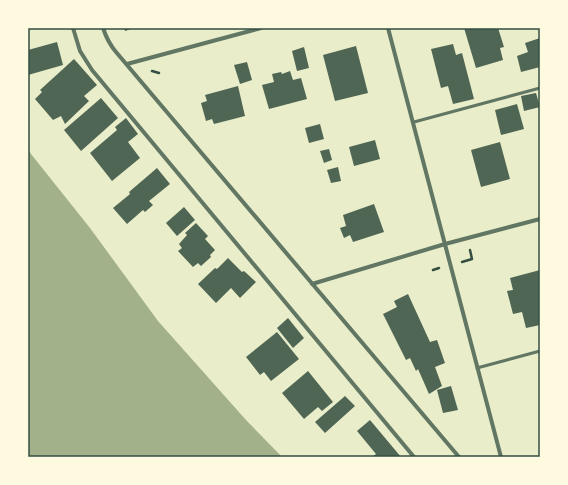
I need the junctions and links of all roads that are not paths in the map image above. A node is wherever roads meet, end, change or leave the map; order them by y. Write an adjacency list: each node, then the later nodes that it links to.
1 (73, 28): 13 (street)
2 (103, 28): 5 (street)
3 (261, 28): 5 (street)
4 (388, 28): 7 (street)
5 (127, 64): 10 (street)
6 (540, 88): 7 (lane)
7 (414, 122): 9 (street)
8 (540, 219): 9 (street)
9 (445, 244): 10 (street); 12 (street)
10 (312, 284): 14 (street)
11 (540, 351): 12 (lane)
12 (477, 368): 15 (street)
13 (414, 457)
14 (459, 457)
15 (501, 457)

